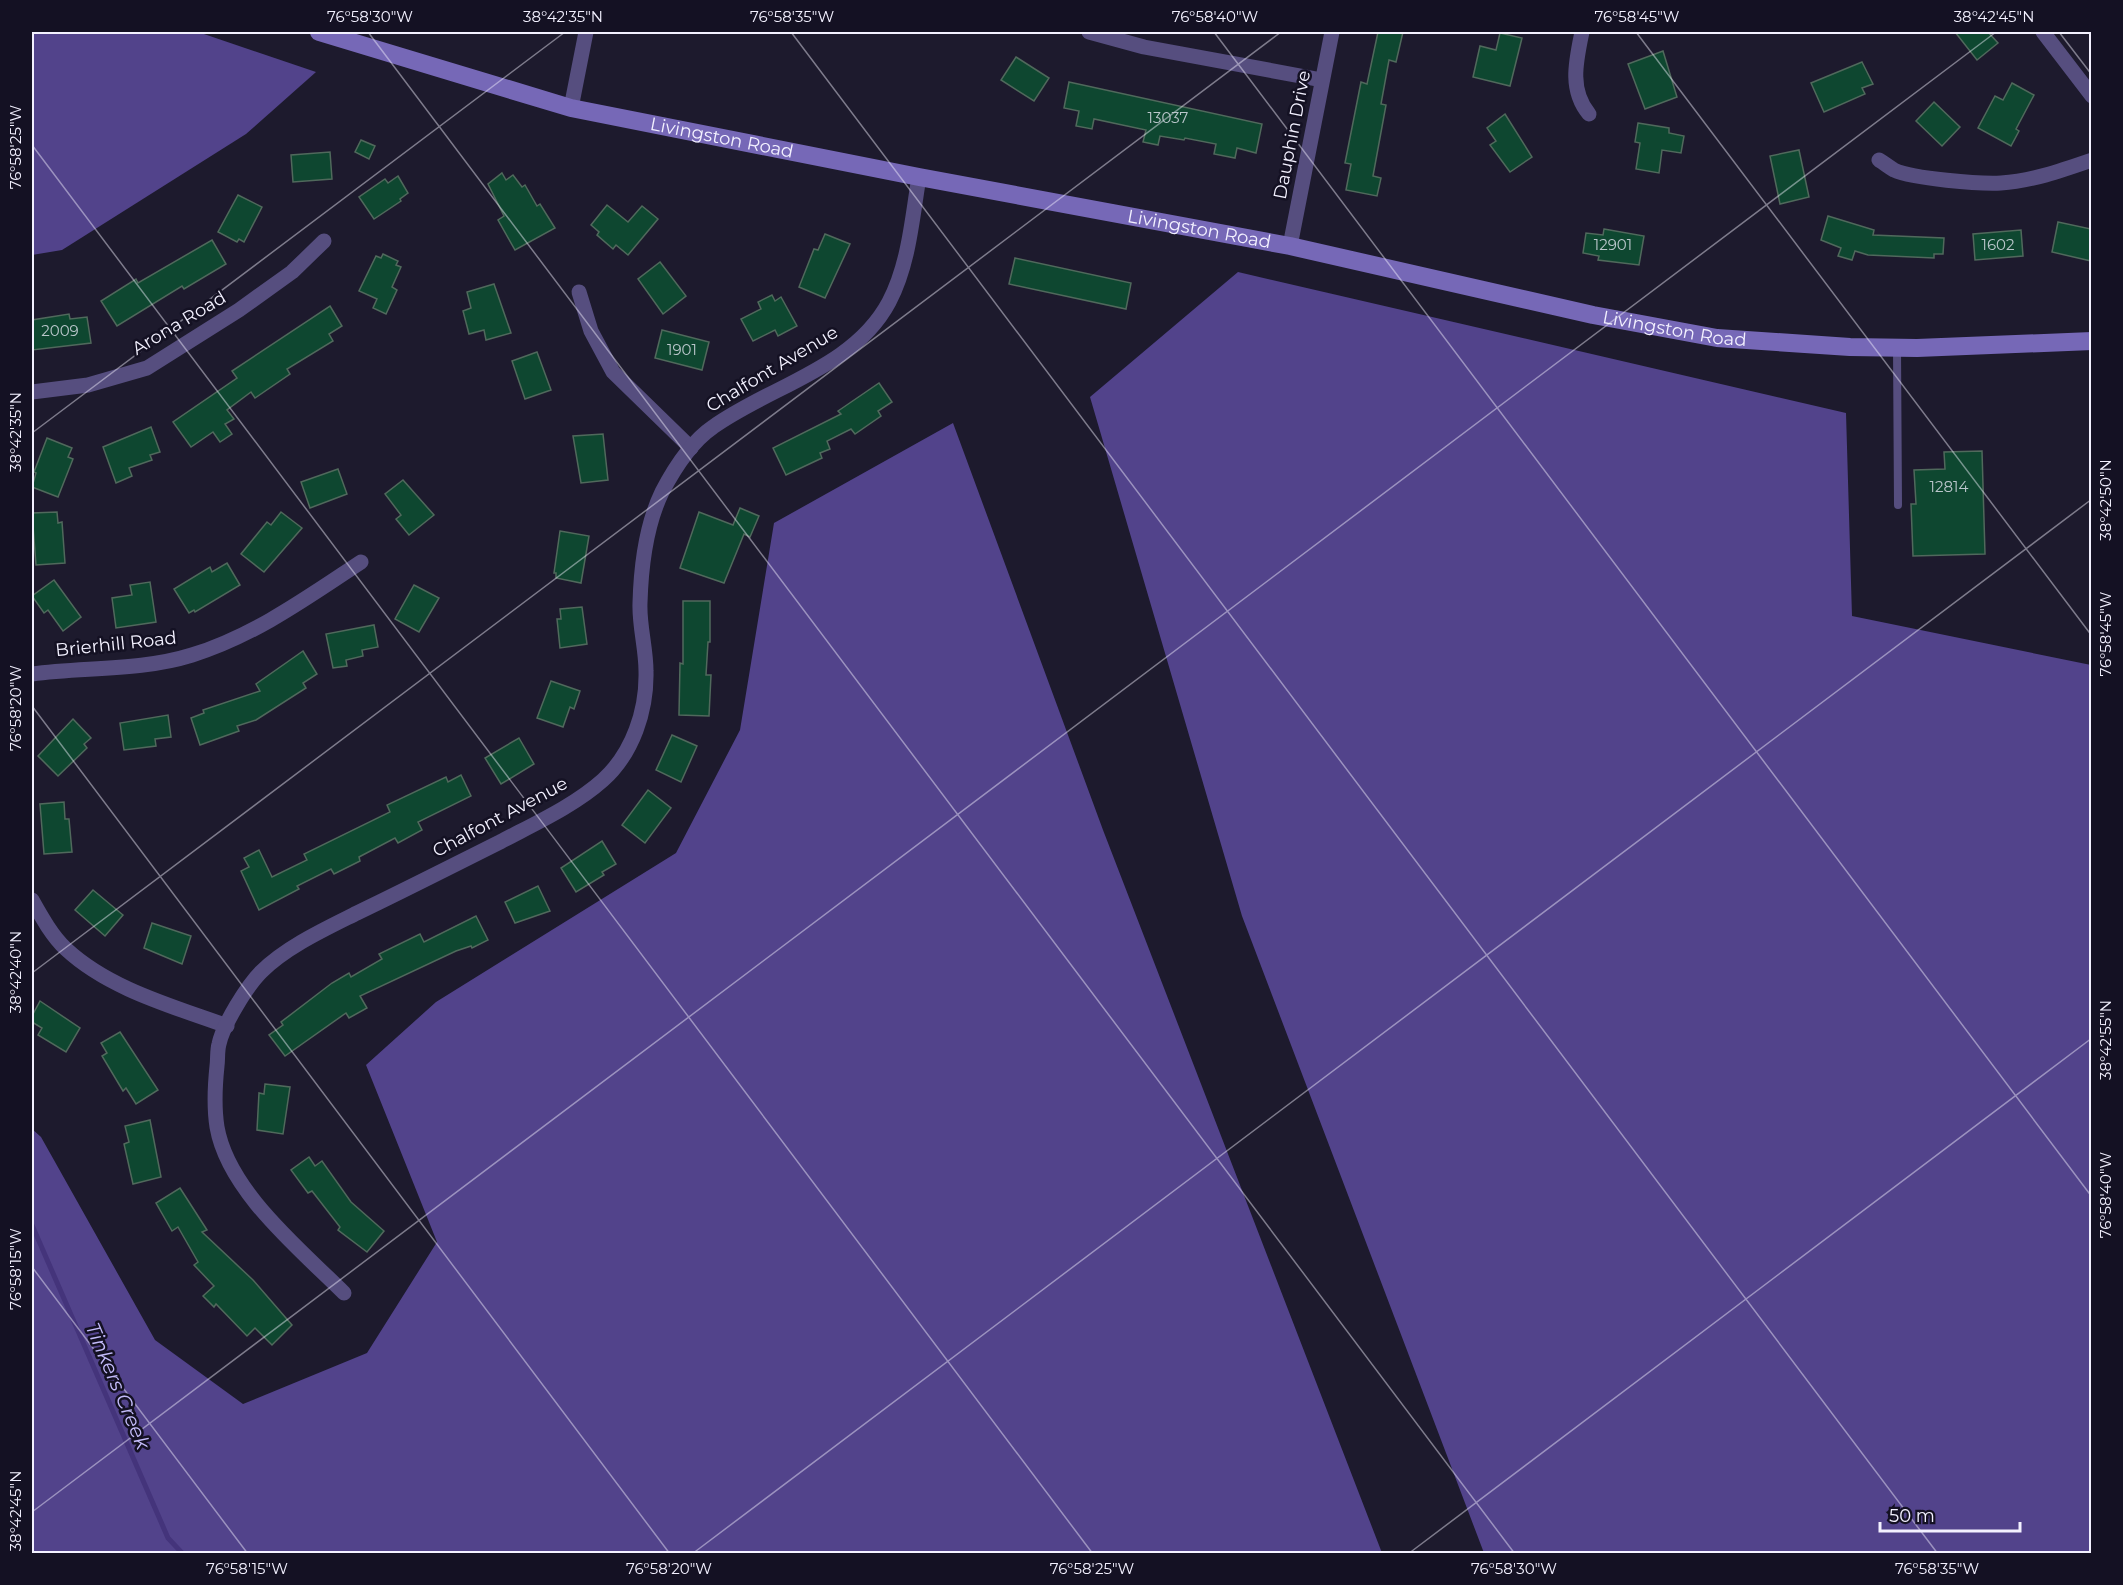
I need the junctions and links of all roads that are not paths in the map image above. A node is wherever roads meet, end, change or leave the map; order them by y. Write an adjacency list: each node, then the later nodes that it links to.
1 (319, 32): 9 (main road, Livingston Road)
2 (586, 32): 9 (street)
3 (1089, 32): 7 (street)
4 (1332, 32): 7 (street, Dauphin Drive)
5 (1581, 32): 10 (street)
6 (2043, 32): 8 (street)
7 (1322, 80): 15 (street, Dauphin Drive)
8 (2091, 96)
9 (571, 108): 13 (main road, Livingston Road)
10 (1589, 114)
11 (1879, 160): 12 (street)
12 (2091, 160)
13 (919, 177): 15 (main road, Livingston Road); 20 (street, Chalfont Avenue)
14 (324, 241): 19 (street, Arona Road)
15 (1290, 246): 18 (main road, Livingston Road)
16 (579, 292): 20 (street)
17 (2091, 341): 18 (main road, Livingston Road)
18 (1897, 348): 21 (lane)
19 (32, 392)
20 (691, 448): 25 (street, Chalfont Avenue)
21 (1898, 505)
22 (361, 562): 23 (street, Brierhill Road)
23 (32, 674)
24 (32, 900): 25 (street)
25 (227, 1026): 26 (street, Chalfont Avenue)
26 (344, 1293)

